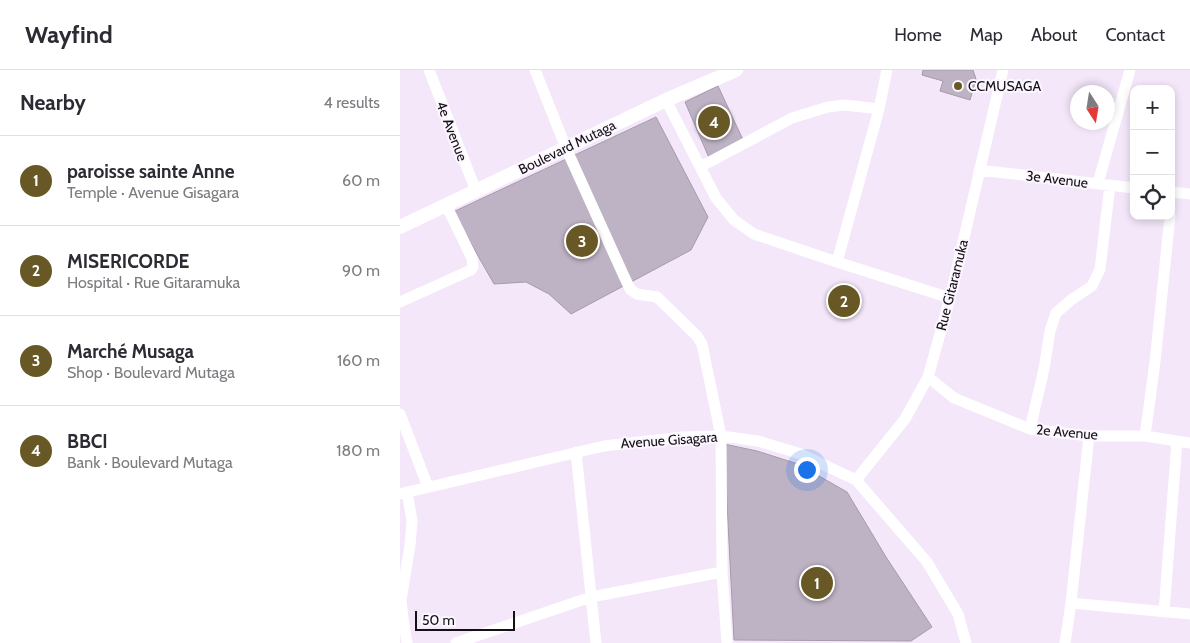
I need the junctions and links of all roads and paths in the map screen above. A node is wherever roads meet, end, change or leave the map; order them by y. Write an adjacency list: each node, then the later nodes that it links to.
1 (429, 70): 15 (street, 4e Avenue)
2 (535, 70): 9 (street)
3 (736, 70): 7 (street, Boulevard Mutaga)
4 (887, 70): 8 (street)
5 (1003, 70): 11 (street, Rue Gitaramuka)
6 (1130, 70): 12 (street)
7 (666, 100): 9 (street, Boulevard Mutaga); 10 (street)
8 (879, 109): 10 (street); 21 (street)
9 (566, 148): 15 (street, Boulevard Mutaga); 27 (street)
10 (700, 167): 21 (street)
11 (979, 170): 12 (street, 3e Avenue); 22 (street, Rue Gitaramuka)
12 (1098, 183): 13 (street, 3e Avenue)
13 (1110, 185): 14 (street, 3e Avenue); 26 (street)
14 (1130, 188)
15 (476, 191): 18 (street, Boulevard Mutaga)
16 (1175, 192): 17 (street)
17 (1190, 194)
18 (446, 205): 20 (street, Boulevard Mutaga); 23 (street)
19 (1170, 220): 29 (street)
20 (400, 227)
21 (837, 262): 22 (street)
22 (950, 298): 24 (street, Rue Gitaramuka)
23 (400, 302)
24 (928, 377): 26 (street, 2e Avenue); 33 (street, Rue Gitaramuka)
25 (400, 414): 34 (street)
26 (1030, 429): 28 (street, 2e Avenue)
27 (721, 436): 32 (street, Avenue Gisagara); 33 (street, Avenue Gisagara); 36 (street)
28 (1089, 436): 29 (street, 2e Avenue); 38 (street)
29 (1145, 436): 30 (street, 2e Avenue)
30 (1177, 441): 31 (street, 2e Avenue); 39 (street)
31 (1190, 443)
32 (576, 452): 34 (street, Avenue Gisagara); 37 (street)
33 (856, 480): 45 (street, Avenue Gisagara)
34 (428, 487): 35 (street, Avenue Gisagara)
35 (403, 493): 41 (street)
36 (722, 572): 37 (street); 44 (street)
37 (591, 597): 42 (street); 43 (street)
38 (1071, 603): 39 (street); 46 (street)
39 (1164, 612): 40 (street)
40 (1190, 614)
41 (407, 643)
42 (456, 643)
43 (596, 643)
44 (727, 643)
45 (966, 643)
46 (1065, 643)

